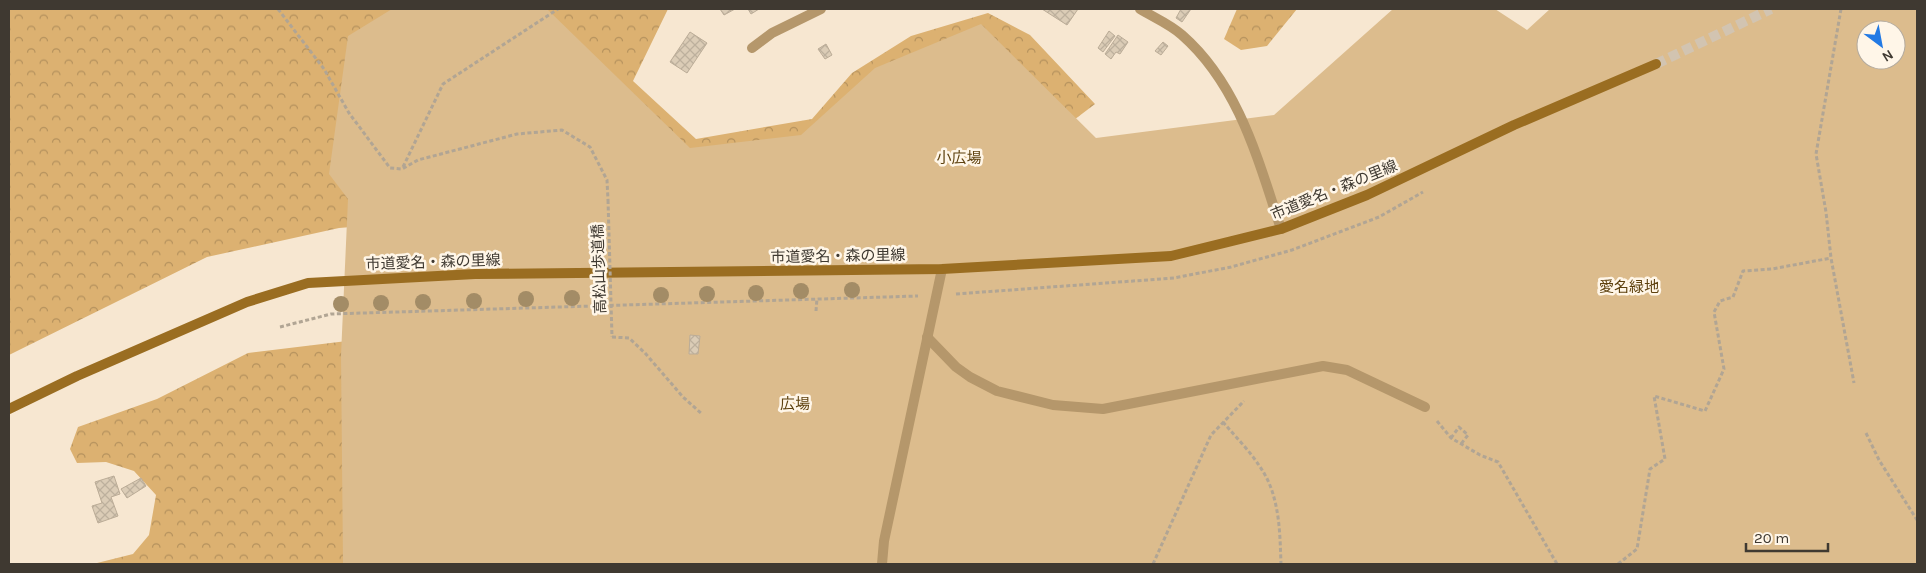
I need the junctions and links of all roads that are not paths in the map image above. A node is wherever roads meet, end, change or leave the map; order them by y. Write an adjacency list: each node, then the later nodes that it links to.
1 (821, 9): 3 (street)
2 (1140, 9): 5 (street)
3 (752, 48)
4 (1656, 64): 5 (street, 市道愛名・森の里線)
5 (1282, 229): 6 (street, 市道愛名・森の里線)
6 (942, 269): 7 (street); 9 (street, 市道愛名・森の里線)
7 (927, 337): 8 (street); 10 (street)
8 (1426, 407)
9 (9, 409)
10 (882, 564)

